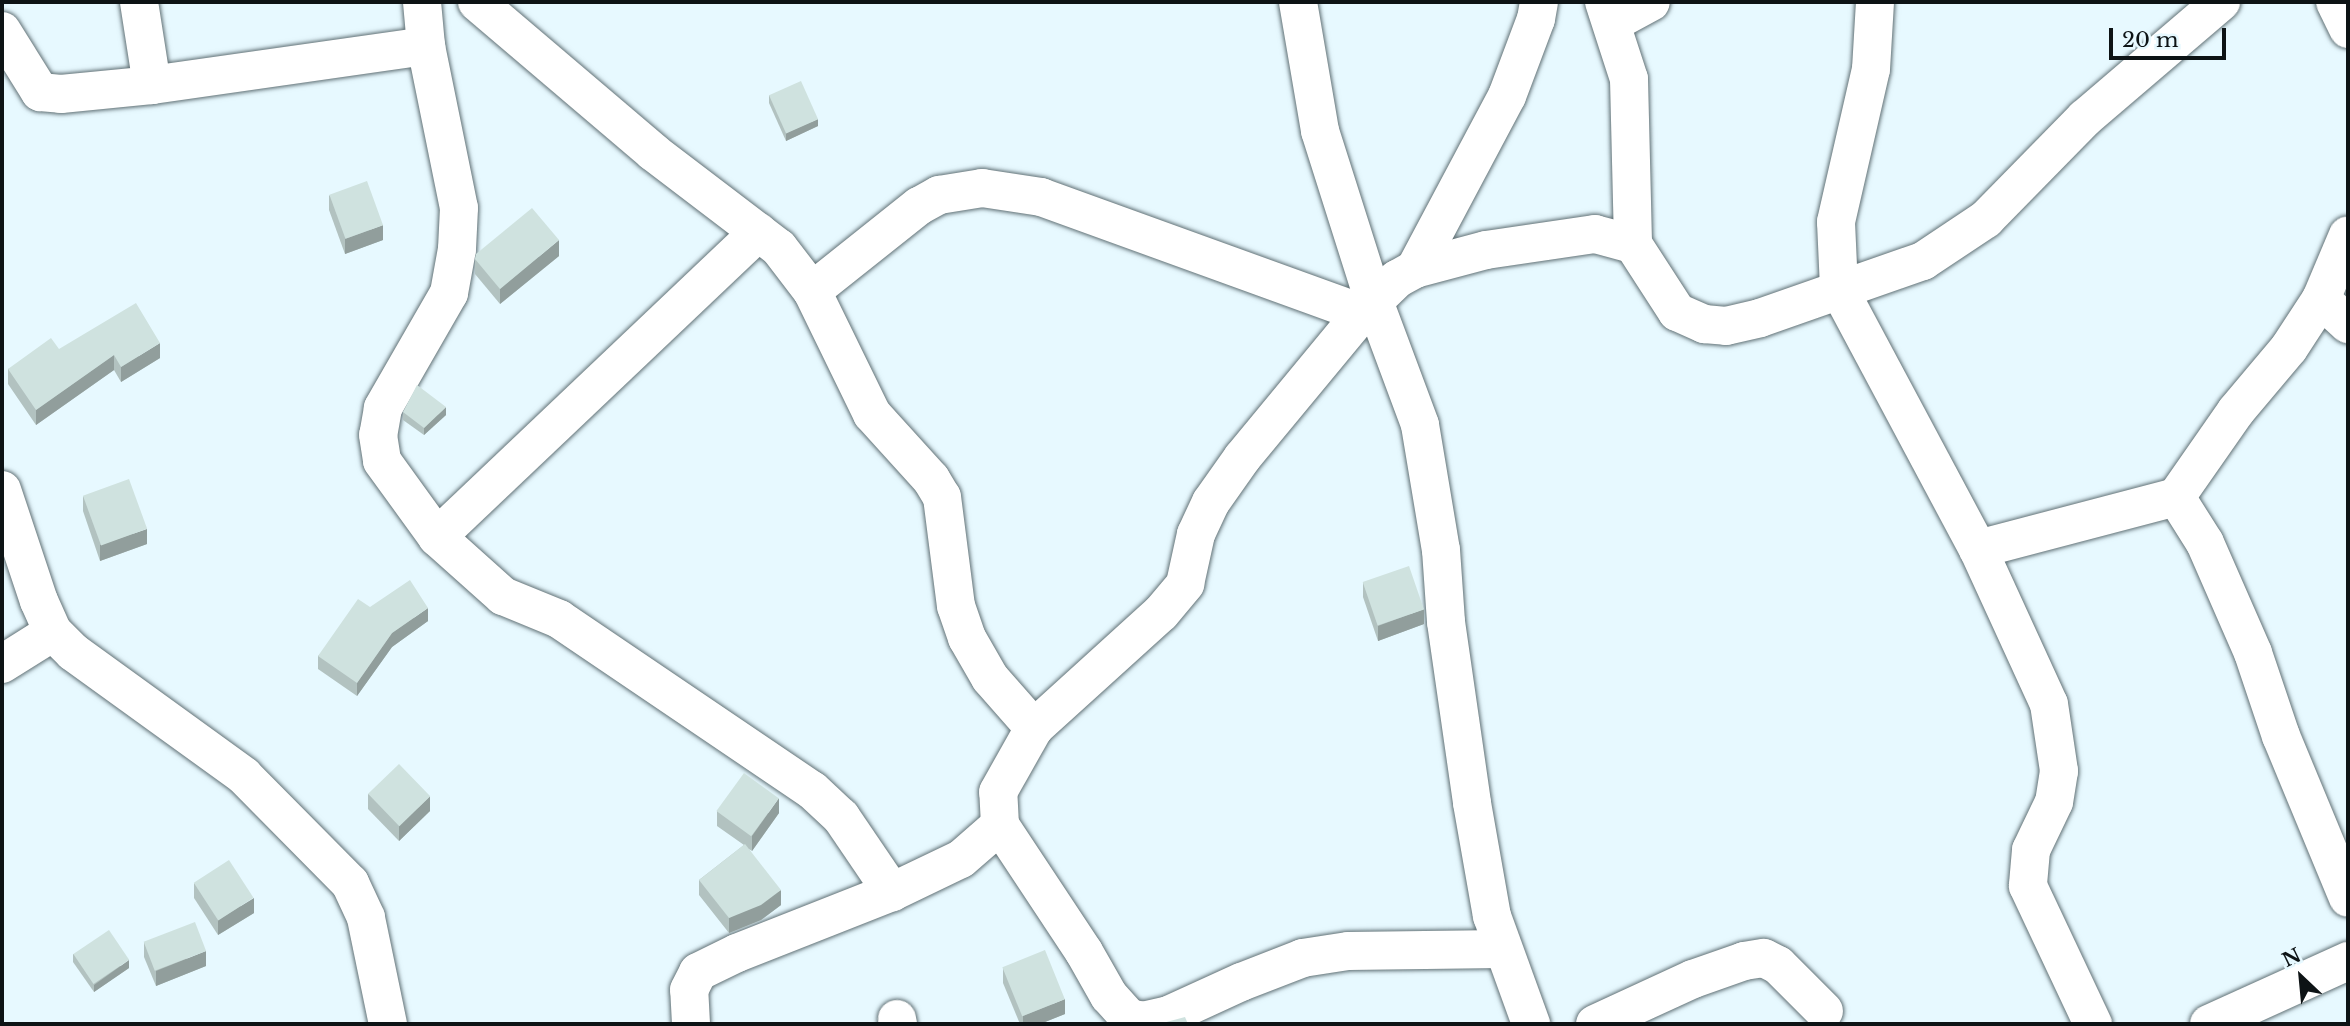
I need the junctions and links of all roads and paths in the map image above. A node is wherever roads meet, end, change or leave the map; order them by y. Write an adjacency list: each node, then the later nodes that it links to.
1 (139, 2): 14 (street)
2 (422, 2): 13 (street)
3 (477, 2): 15 (street)
4 (1297, 2): 21 (street)
5 (1539, 2): 18 (street)
6 (1651, 2): 10 (street)
7 (1875, 2): 19 (street)
8 (2221, 2): 19 (street)
9 (2335, 2): 11 (street)
10 (1608, 12): 17 (street)
11 (2348, 29)
12 (2, 31): 14 (street)
13 (426, 46): 14 (street); 25 (street)
14 (152, 85)
15 (758, 232): 20 (street); 25 (street)
16 (2348, 235): 22 (street)
17 (1633, 244): 18 (street); 19 (street)
18 (1415, 269): 21 (street)
19 (1839, 289): 26 (street)
20 (812, 291): 21 (street); 29 (street)
21 (1368, 307): 29 (street); 33 (street)
22 (2335, 312): 24 (street)
23 (2, 490): 27 (street)
24 (2176, 497): 26 (street); 32 (street)
25 (437, 537): 31 (street)
26 (1979, 549): 40 (street)
27 (53, 632): 28 (street); 36 (street)
28 (2, 664)
29 (1034, 728): 30 (street)
30 (1000, 825): 31 (street); 33 (street)
31 (892, 891): 37 (street)
32 (2348, 898)
33 (1502, 949): 38 (street)
34 (2348, 961): 41 (street)
35 (1824, 1011): 39 (street)
36 (388, 1024)
37 (691, 1024)
38 (1531, 1024)
39 (1595, 1024)
40 (2093, 1024)
41 (2209, 1024)

